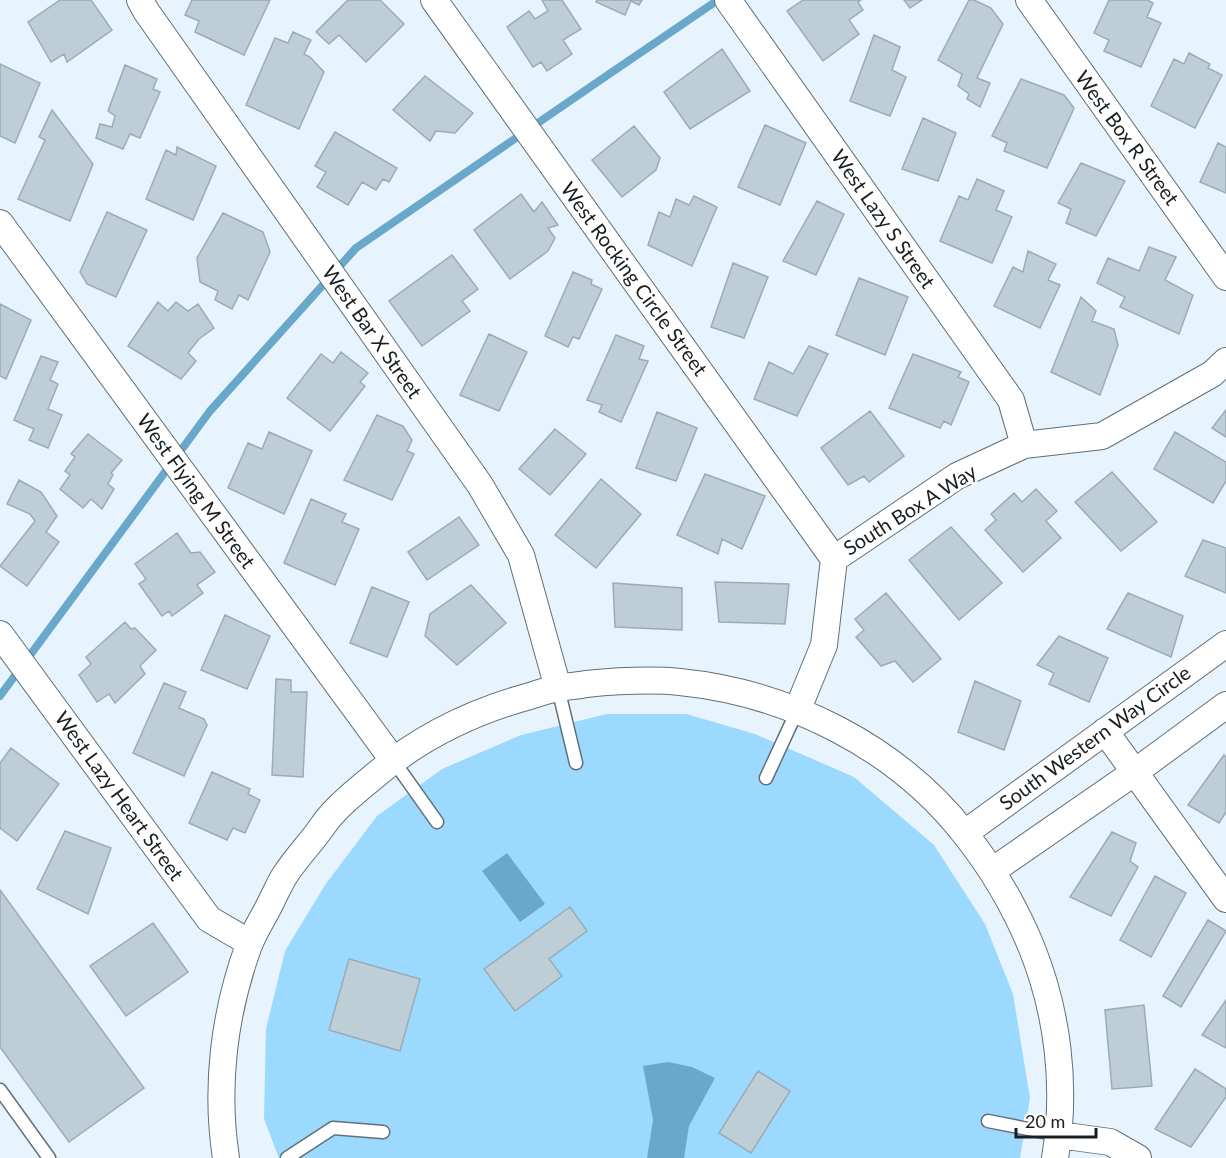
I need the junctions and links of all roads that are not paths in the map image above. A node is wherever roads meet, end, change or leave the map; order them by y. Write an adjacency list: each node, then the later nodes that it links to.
1 (140, 0): 12 (street, West Bar X Street)
2 (434, 0): 9 (street, West Rocking Circle Street)
3 (728, 0): 8 (street, West Lazy S Street)
4 (1029, 0): 6 (street, West Box R Street)
5 (0, 222): 16 (street, West Flying M Street)
6 (1226, 277)
7 (1226, 361): 8 (street, South Box A Way)
8 (1024, 445): 9 (street, South Box A Way)
9 (834, 558): 14 (street, South Box A Way)
10 (0, 634): 24 (street, West Lazy Heart Street)
11 (1226, 644): 15 (street, South Western Way Circle)
12 (558, 688): 14 (street); 16 (street); 17 (lane)
13 (1226, 705): 18 (street)
14 (797, 711): 19 (lane); 21 (street)
15 (1106, 731): 18 (street); 21 (street, South Western Way Circle)
16 (393, 760): 20 (lane); 24 (street)
17 (576, 763)
18 (1135, 772): 22 (street); 23 (street)
19 (766, 778)
20 (437, 822)
21 (964, 833): 22 (street)
22 (992, 871): 28 (street)
23 (1226, 899)
24 (250, 943): 30 (street)
25 (0, 1090): 29 (lane)
26 (988, 1122): 28 (lane)
27 (382, 1132): 31 (lane)
28 (1057, 1147): 32 (street)
29 (49, 1158)
30 (226, 1158)
31 (287, 1158)
32 (1138, 1158)

